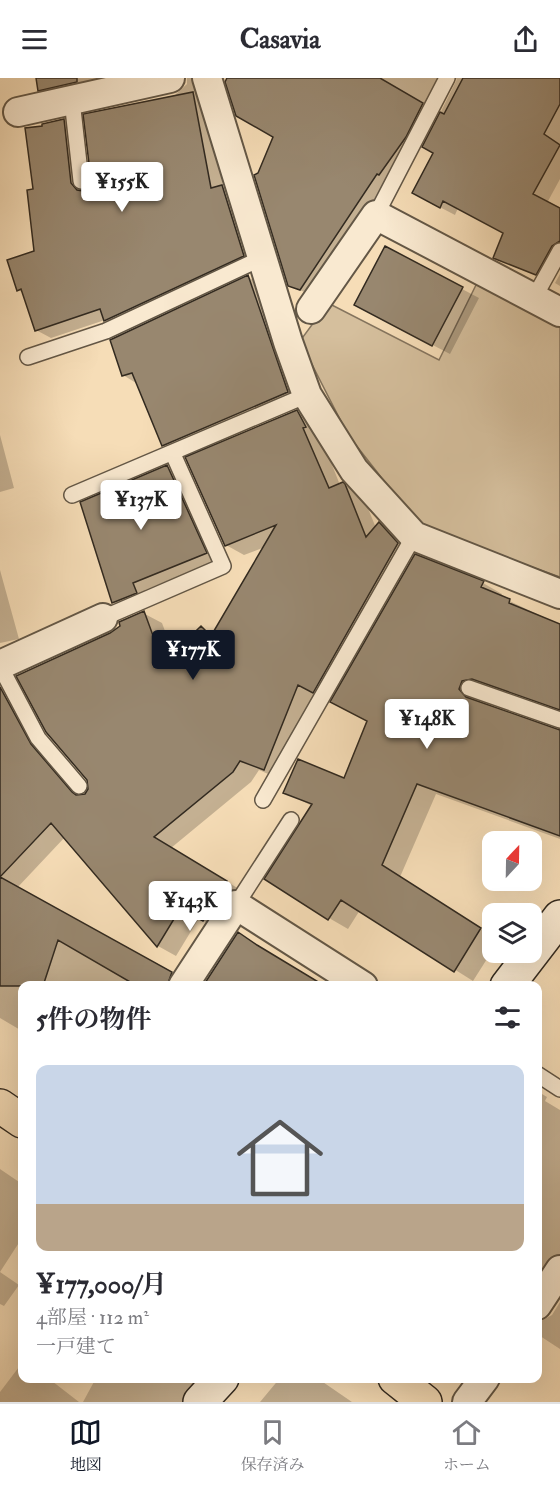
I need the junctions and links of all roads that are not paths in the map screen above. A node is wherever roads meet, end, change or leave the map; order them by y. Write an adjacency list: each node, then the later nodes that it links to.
1 (170, 78): 4 (street)
2 (207, 78): 9 (street)
3 (447, 78): 7 (lane)
4 (72, 100): 5 (street); 6 (lane)
5 (18, 111)
6 (81, 182)
7 (376, 215): 10 (street); 11 (street)
8 (560, 251): 10 (lane)
9 (262, 258): 13 (lane); 14 (street)
10 (534, 298): 12 (street)
11 (311, 309)
12 (560, 312)
13 (28, 357)
14 (307, 395): 15 (lane); 17 (street)
15 (173, 454): 16 (lane); 19 (lane)
16 (72, 495)
17 (414, 536): 18 (street); 24 (lane)
18 (560, 594)
19 (104, 618): 20 (street)
20 (0, 665): 23 (lane)
21 (469, 688): 22 (lane)
22 (560, 720)
23 (79, 786)
24 (263, 800)
25 (291, 820): 26 (lane)
26 (237, 905): 28 (street); 29 (street)
27 (560, 917): 30 (street)
28 (186, 981)
29 (355, 981)
30 (511, 981)
31 (542, 1077): 32 (lane)
32 (560, 1089)
33 (0, 1106): 34 (main road)
34 (18, 1118)
35 (560, 1270): 36 (street)
36 (542, 1297)
37 (217, 1383): 40 (street)
38 (401, 1383): 41 (main road)
39 (481, 1383): 42 (street)
40 (200, 1402)
41 (425, 1402)
42 (467, 1402)

